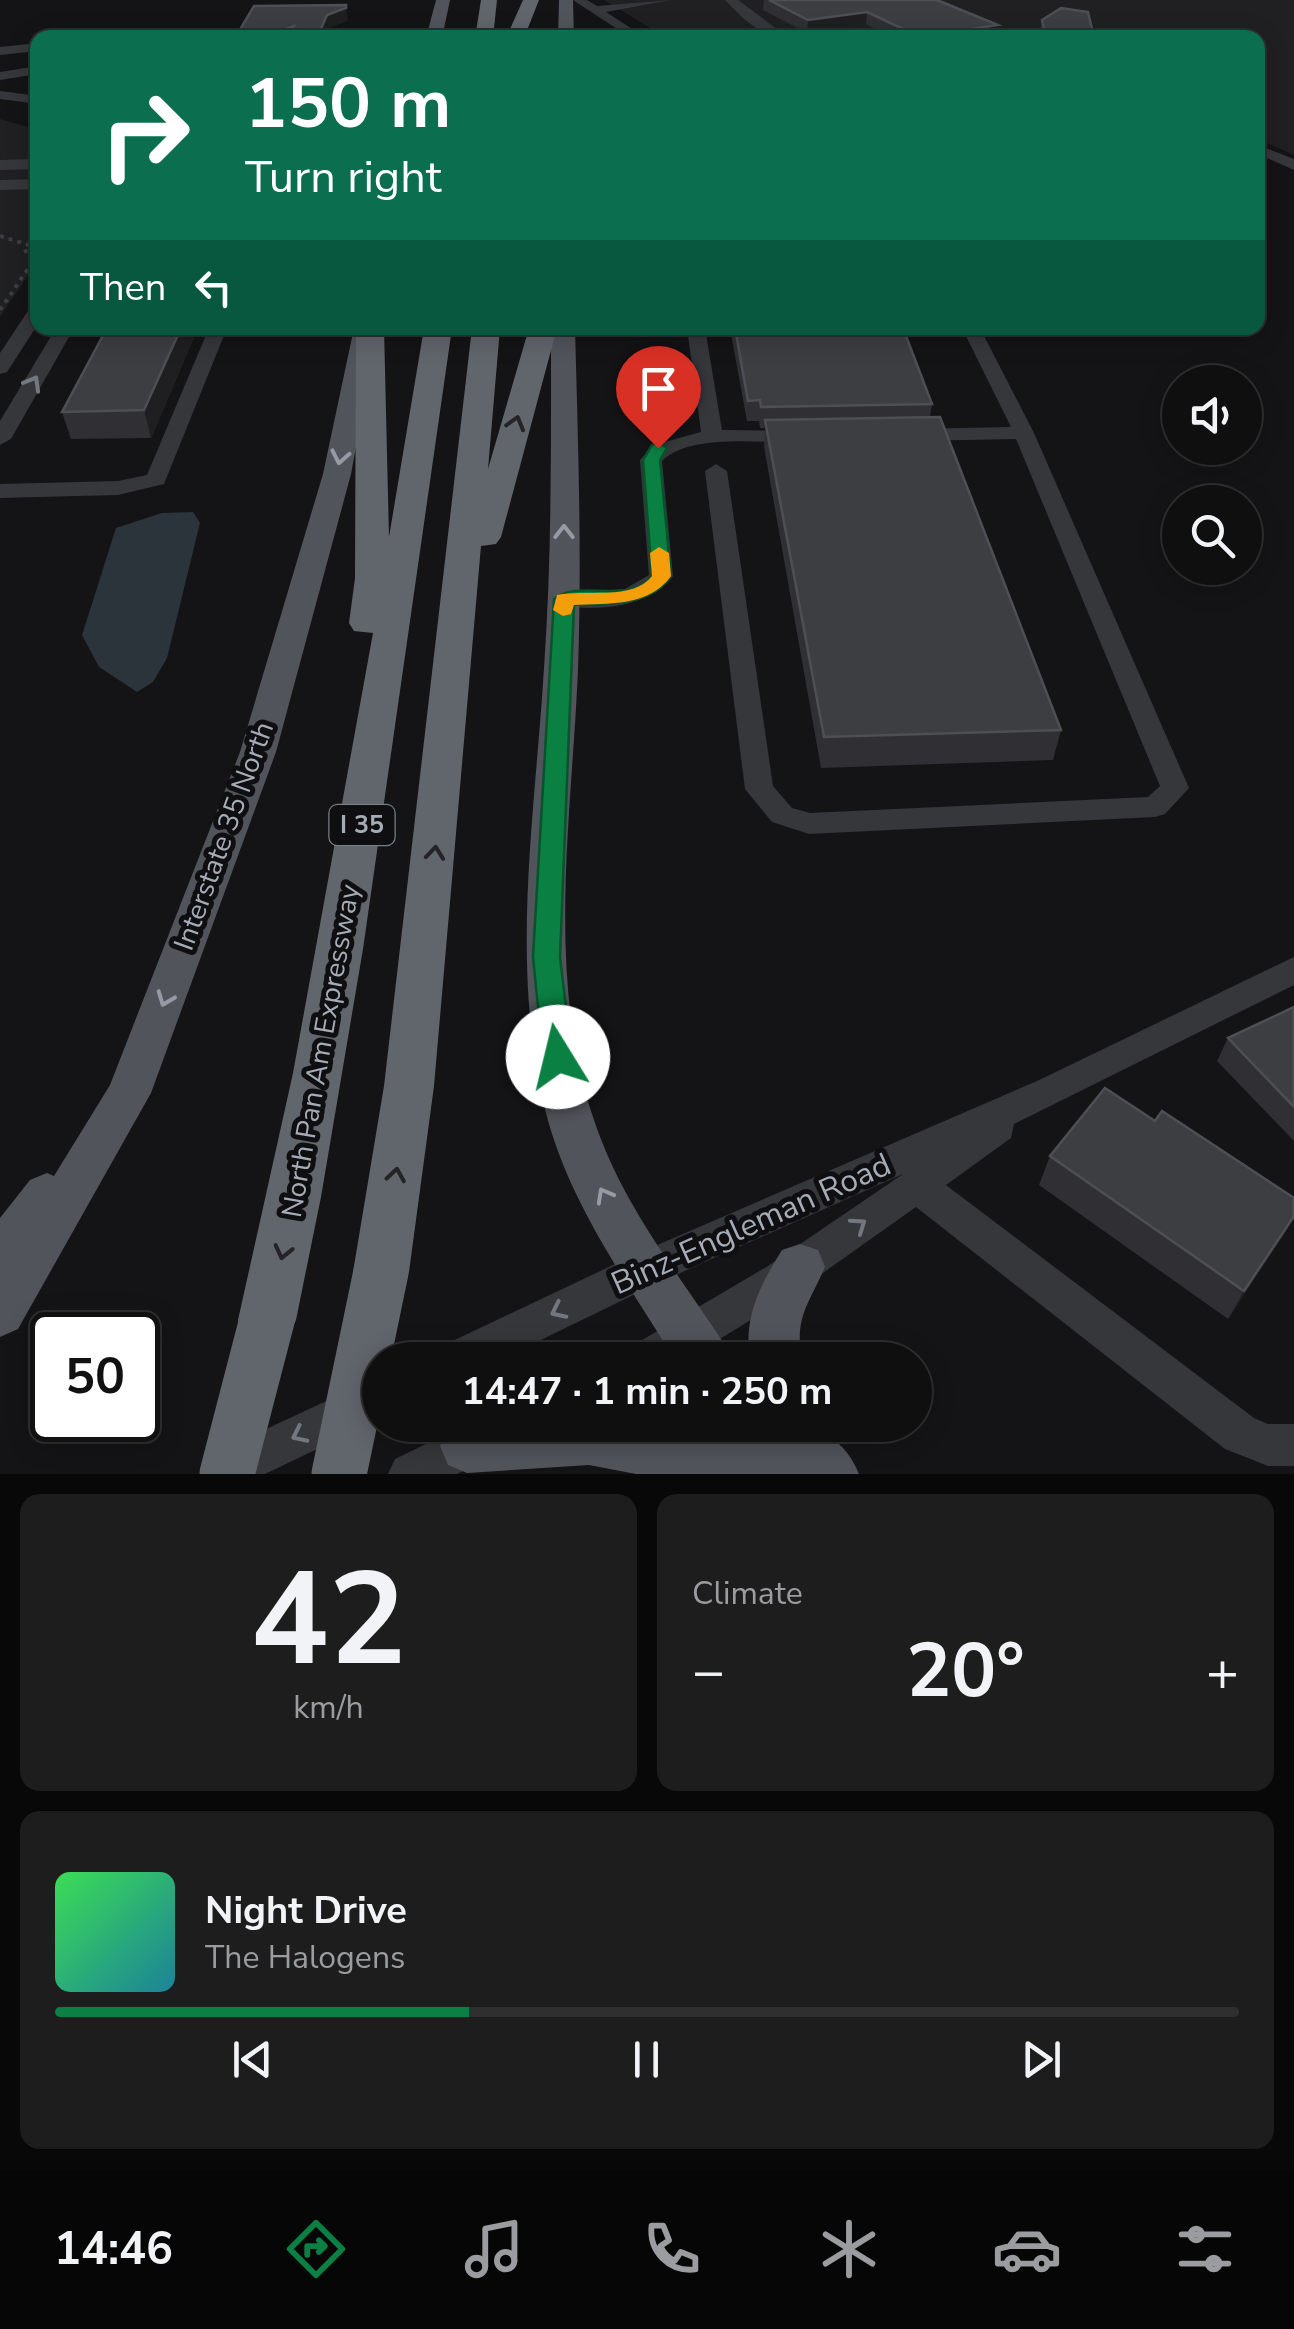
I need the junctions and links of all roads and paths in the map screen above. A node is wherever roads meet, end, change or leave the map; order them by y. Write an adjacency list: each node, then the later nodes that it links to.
1 (443, 0): 10 (main road)
2 (489, 0): 11 (highway)
3 (518, 0): 12 (highway)
4 (531, 0): 13 (highway)
5 (566, 0): 14 (main road)
6 (579, 0): 9 (street)
7 (665, 0): 9 (street)
8 (731, 0): 16 (street)
9 (594, 10): 15 (street)
10 (436, 30)
11 (485, 30)
12 (515, 30)
13 (518, 30)
14 (566, 30)
15 (627, 30)
16 (770, 30)
17 (30, 47): 18 (street)
18 (0, 51)
19 (30, 57): 20 (street)
20 (0, 61)
21 (30, 71): 22 (street)
22 (0, 76)
23 (0, 95): 24 (street)
24 (30, 99)
25 (0, 105): 26 (street)
26 (30, 108)
27 (1265, 152): 30 (street)
28 (30, 164): 29 (street)
29 (0, 165)
30 (1294, 165): 31 (street)
31 (1265, 171)
32 (30, 184): 33 (street)
33 (0, 185)
34 (0, 236): 35 (path)
35 (30, 245)
36 (30, 265): 37 (path)
37 (0, 310)
38 (30, 321): 49 (street)
39 (61, 335): 53 (street, one-way to 39)
40 (215, 335): 56 (street)
41 (367, 335): 60 (main road, Interstate 35 North, one-way to 60)
42 (368, 335): 62 (highway)
43 (437, 335): 62 (highway, North Pan Am Expressway / I 35)
44 (485, 335): 58 (highway, I 35)
45 (541, 335): 58 (highway, one-way to 45)
46 (563, 335): 57 (main road, one-way to 46)
47 (697, 335): 54 (street)
48 (975, 335): 50 (street)
49 (0, 368)
50 (1024, 433): 52 (street); 55 (street)
51 (830, 436): 54 (street)
52 (888, 436)
53 (0, 439)
54 (714, 439): 57 (street)
55 (716, 471)
56 (0, 491)
57 (564, 599): 66 (main road, one-way to 57)
58 (454, 652): 80 (highway, I 35, one-way to 58, bridge)
59 (1294, 970): 61 (street, Binz-Engleman Road)
60 (133, 1084): 64 (main road); 67 (main road, Interstate 35 North)
61 (1048, 1092): 63 (street, Binz-Engleman Road); 66 (street, Binz-Engleman Road)
62 (300, 1172): 79 (highway, North Pan Am Expressway / I 35, one-way to 79, bridge)
63 (916, 1186): 65 (street, Binz-Engleman Road, one-way to 63); 77 (street)
64 (0, 1256)
65 (800, 1266): 70 (street, Binz-Engleman Road); 71 (main road)
66 (646, 1269): 68 (street, Binz-Engleman Road, one-way to 68); 69 (main road)
67 (0, 1312)
68 (494, 1342)
69 (694, 1342)
70 (705, 1342)
71 (772, 1342)
72 (362, 1405): 78 (street, one-way to 78)
73 (477, 1442): 81 (street)
74 (610, 1442): 82 (main road)
75 (790, 1442): 83 (main road)
76 (816, 1442): 83 (main road)
77 (1294, 1444)
78 (218, 1474)
79 (227, 1474)
80 (340, 1474)
81 (410, 1474)
82 (783, 1474)
83 (834, 1474)

